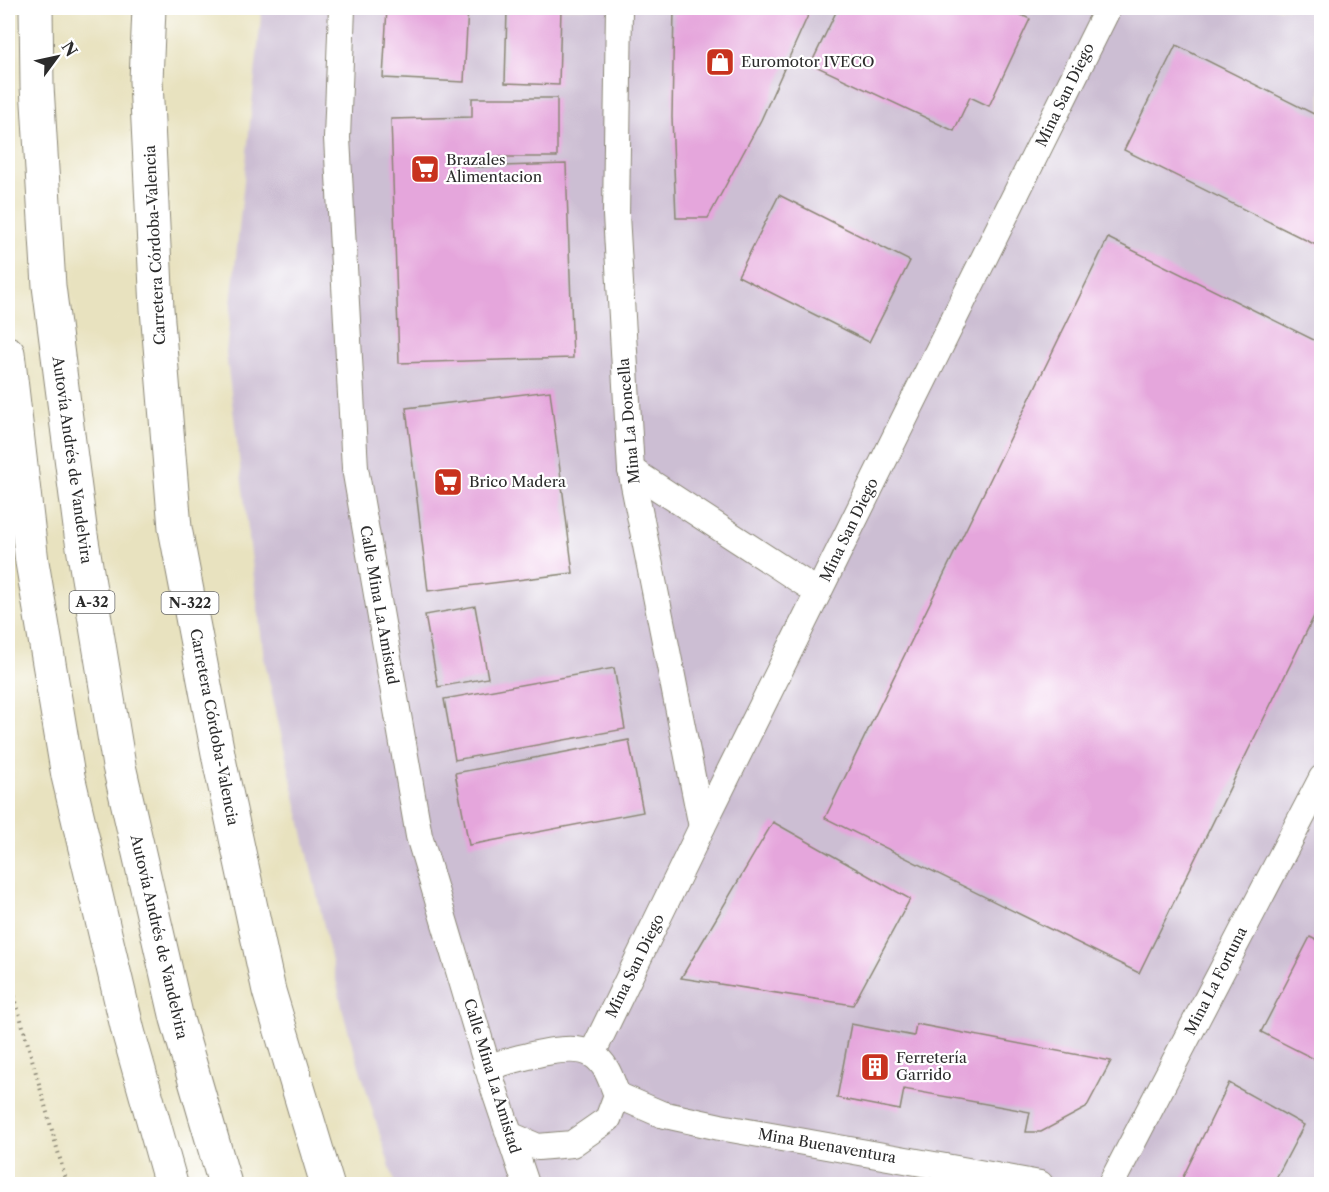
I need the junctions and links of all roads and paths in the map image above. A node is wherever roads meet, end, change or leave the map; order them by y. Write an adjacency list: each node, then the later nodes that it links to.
1 (36, 8): 18 (highway, Autovía Andrés de Vandelvira / A-32)
2 (149, 8): 19 (highway, Carretera Córdoba-Valencia / N-322)
3 (342, 8): 13 (street, Calle Mina La Amistad)
4 (619, 8): 7 (street, Mina La Doncella)
5 (1108, 8): 8 (street, Mina San Diego)
6 (8, 353): 17 (highway)
7 (631, 470): 8 (street); 10 (street, Mina La Doncella)
8 (818, 592): 10 (street, Mina San Diego)
9 (1322, 778): 22 (street, Mina La Fortuna)
10 (702, 827): 12 (street, Mina San Diego)
11 (8, 973): 16 (path)
12 (592, 1054): 13 (street); 14 (street)
13 (488, 1067): 15 (street, Calle Mina La Amistad)
14 (617, 1095): 15 (street); 21 (street, Mina Buenaventura)
15 (510, 1135): 20 (street, Calle Mina La Amistad)
16 (67, 1185)
17 (171, 1185)
18 (225, 1185)
19 (327, 1185)
20 (526, 1185)
21 (1040, 1185)
22 (1112, 1185)

